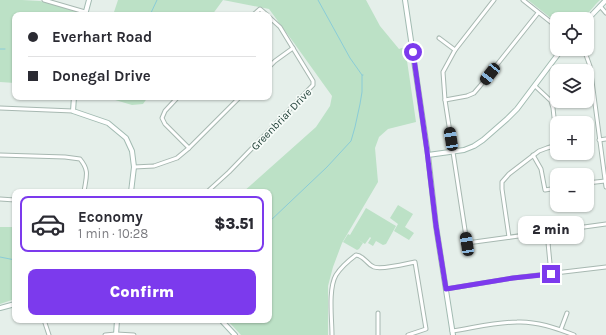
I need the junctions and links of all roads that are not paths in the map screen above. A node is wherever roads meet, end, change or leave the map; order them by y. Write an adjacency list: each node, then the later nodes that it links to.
1 (44, 0): 8 (street)
2 (89, 0): 9 (street)
3 (405, 0): 33 (street)
4 (494, 0): 17 (street)
5 (523, 0): 10 (street)
6 (606, 0): 7 (street)
7 (600, 6): 11 (street); 12 (street)
8 (82, 12)
9 (85, 12)
10 (538, 12): 14 (street); 25 (street)
11 (594, 12)
12 (606, 13)
13 (272, 20): 16 (street, Greenbriar Drive)
14 (550, 21)
15 (439, 38): 17 (street)
16 (293, 48): 20 (street); 41 (street, Greenbriar Drive)
17 (455, 50): 25 (street)
18 (557, 56): 21 (street)
19 (586, 56): 29 (street)
20 (272, 64)
21 (535, 86): 31 (street); 34 (street)
22 (74, 100): 27 (street)
23 (175, 100): 30 (street)
24 (237, 100): 30 (street)
25 (445, 100): 31 (street)
26 (0, 108): 27 (street)
27 (73, 111): 35 (street)
28 (606, 139): 29 (street)
29 (600, 140): 36 (street)
30 (189, 148): 35 (street)
31 (453, 151): 33 (street); 47 (street)
32 (0, 155): 39 (street)
33 (428, 155): 50 (street)
34 (533, 155): 42 (street); 47 (street)
35 (134, 167): 40 (street)
36 (605, 181): 37 (street); 38 (street)
37 (594, 182)
38 (606, 187)
39 (84, 189)
40 (131, 189)
41 (210, 189)
42 (550, 189)
43 (0, 199): 44 (street)
44 (12, 200)
45 (606, 224): 46 (street)
46 (547, 232): 47 (street); 49 (street)
47 (509, 238)
48 (606, 267): 49 (street)
49 (551, 274): 50 (street)
50 (446, 289): 59 (street)
51 (12, 305): 52 (street)
52 (0, 308)
53 (378, 313): 66 (street)
54 (567, 313): 58 (street)
55 (45, 323): 61 (street)
56 (118, 323): 60 (street)
57 (224, 323): 64 (street)
58 (561, 329): 59 (street); 68 (street)
59 (452, 333)
60 (116, 334): 62 (street); 63 (street)
61 (49, 335)
62 (105, 335)
63 (134, 335)
64 (235, 335)
65 (332, 335): 67 (street)
66 (378, 335)
67 (408, 335)
68 (574, 335)

